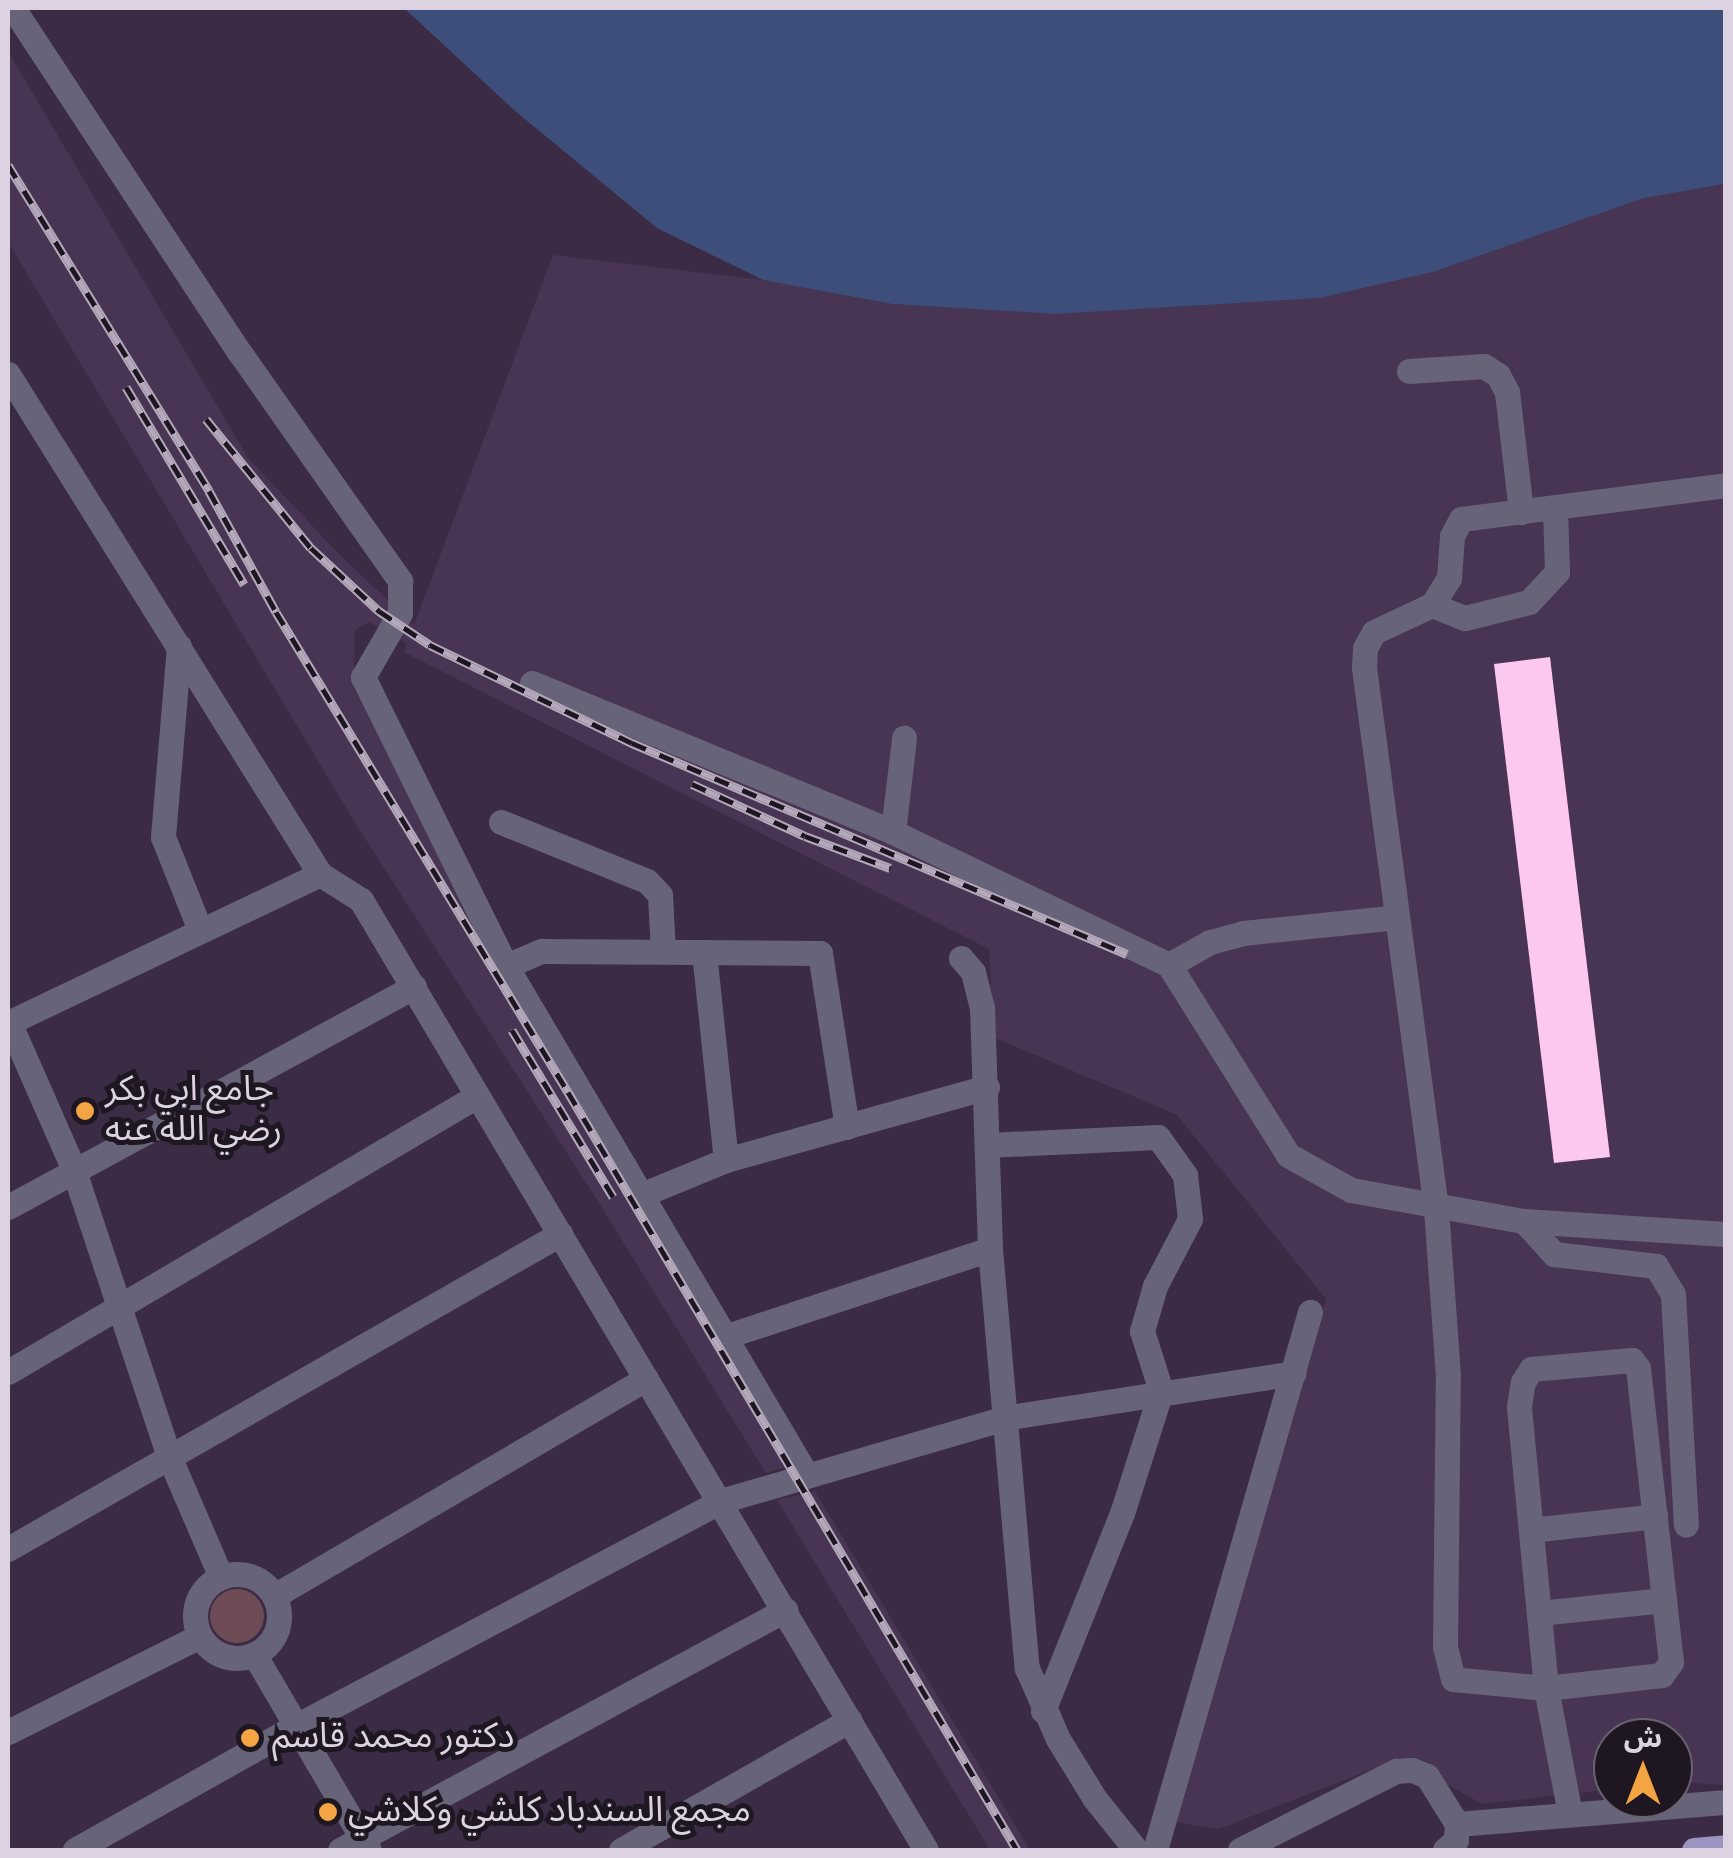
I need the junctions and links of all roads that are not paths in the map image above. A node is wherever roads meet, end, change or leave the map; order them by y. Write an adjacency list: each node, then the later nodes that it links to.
1 (13, 8): 20 (street)
2 (1409, 371): 6 (street)
3 (8, 374): 8 (street)
4 (1726, 485): 5 (street)
5 (1554, 508): 6 (street); 7 (street)
6 (1521, 512): 7 (street)
7 (1432, 605): 14 (street)
8 (179, 646): 13 (street); 15 (street)
9 (532, 684): 12 (street)
10 (904, 738): 12 (street)
11 (501, 822): 16 (street)
12 (893, 832): 19 (street)
13 (320, 874): 15 (street); 21 (street)
14 (1397, 917): 19 (street); 31 (street)
15 (200, 930): 22 (street)
16 (664, 950): 17 (street); 20 (street)
17 (704, 952): 25 (street); 27 (street)
18 (960, 958): 23 (street)
19 (1168, 965): 31 (street)
20 (506, 966): 29 (street)
21 (414, 987): 24 (street); 28 (street)
22 (8, 1022): 28 (street)
23 (987, 1088): 25 (street); 26 (street)
24 (478, 1096): 33 (street); 36 (street)
25 (847, 1127): 27 (street)
26 (988, 1145): 35 (street); 42 (street)
27 (726, 1160): 29 (street)
28 (72, 1168): 30 (street); 36 (street)
29 (641, 1195): 38 (street)
30 (8, 1207)
31 (1436, 1208): 32 (street); 58 (street)
32 (1524, 1221): 34 (street); 48 (street)
33 (560, 1234): 41 (street); 44 (street)
34 (1726, 1234)
35 (990, 1248): 38 (street); 43 (street)
36 (123, 1308): 39 (street); 44 (street)
37 (1310, 1312): 40 (street)
38 (724, 1337): 45 (street)
39 (8, 1372)
40 (1294, 1373): 42 (street); 72 (street)
41 (646, 1379): 46 (street); 52 (street)
42 (1160, 1392): 43 (street); 59 (street)
43 (1004, 1418): 45 (street); 59 (street)
44 (168, 1454): 50 (street); 51 (street)
45 (806, 1474): 46 (street)
46 (721, 1501): 54 (street); 61 (street)
47 (1655, 1516): 49 (street); 49 (street); 53 (street)
48 (1686, 1526)
49 (1531, 1530): 55 (street)
50 (8, 1549)
51 (221, 1576): 52 (street); 56 (street)
52 (274, 1596): 57 (street)
53 (1664, 1600): 55 (street); 58 (street)
54 (785, 1610): 60 (street); 66 (street)
55 (1539, 1613): 58 (street)
56 (200, 1636): 57 (street); 62 (street)
57 (254, 1654): 61 (street)
58 (1546, 1688): 64 (street)
59 (1043, 1710): 71 (street)
60 (850, 1720): 68 (street); 70 (street)
61 (296, 1726): 66 (street); 69 (street)
62 (8, 1732)
63 (1726, 1802): 64 (street)
64 (1570, 1814): 65 (street)
65 (1457, 1824): 73 (street); 74 (street)
66 (357, 1846)
67 (1726, 1847): 75 (main road)
68 (920, 1849)
69 (75, 1850)
70 (621, 1850)
71 (1136, 1850)
72 (1155, 1850)
73 (1240, 1850)
74 (1444, 1850)
75 (1694, 1850)

